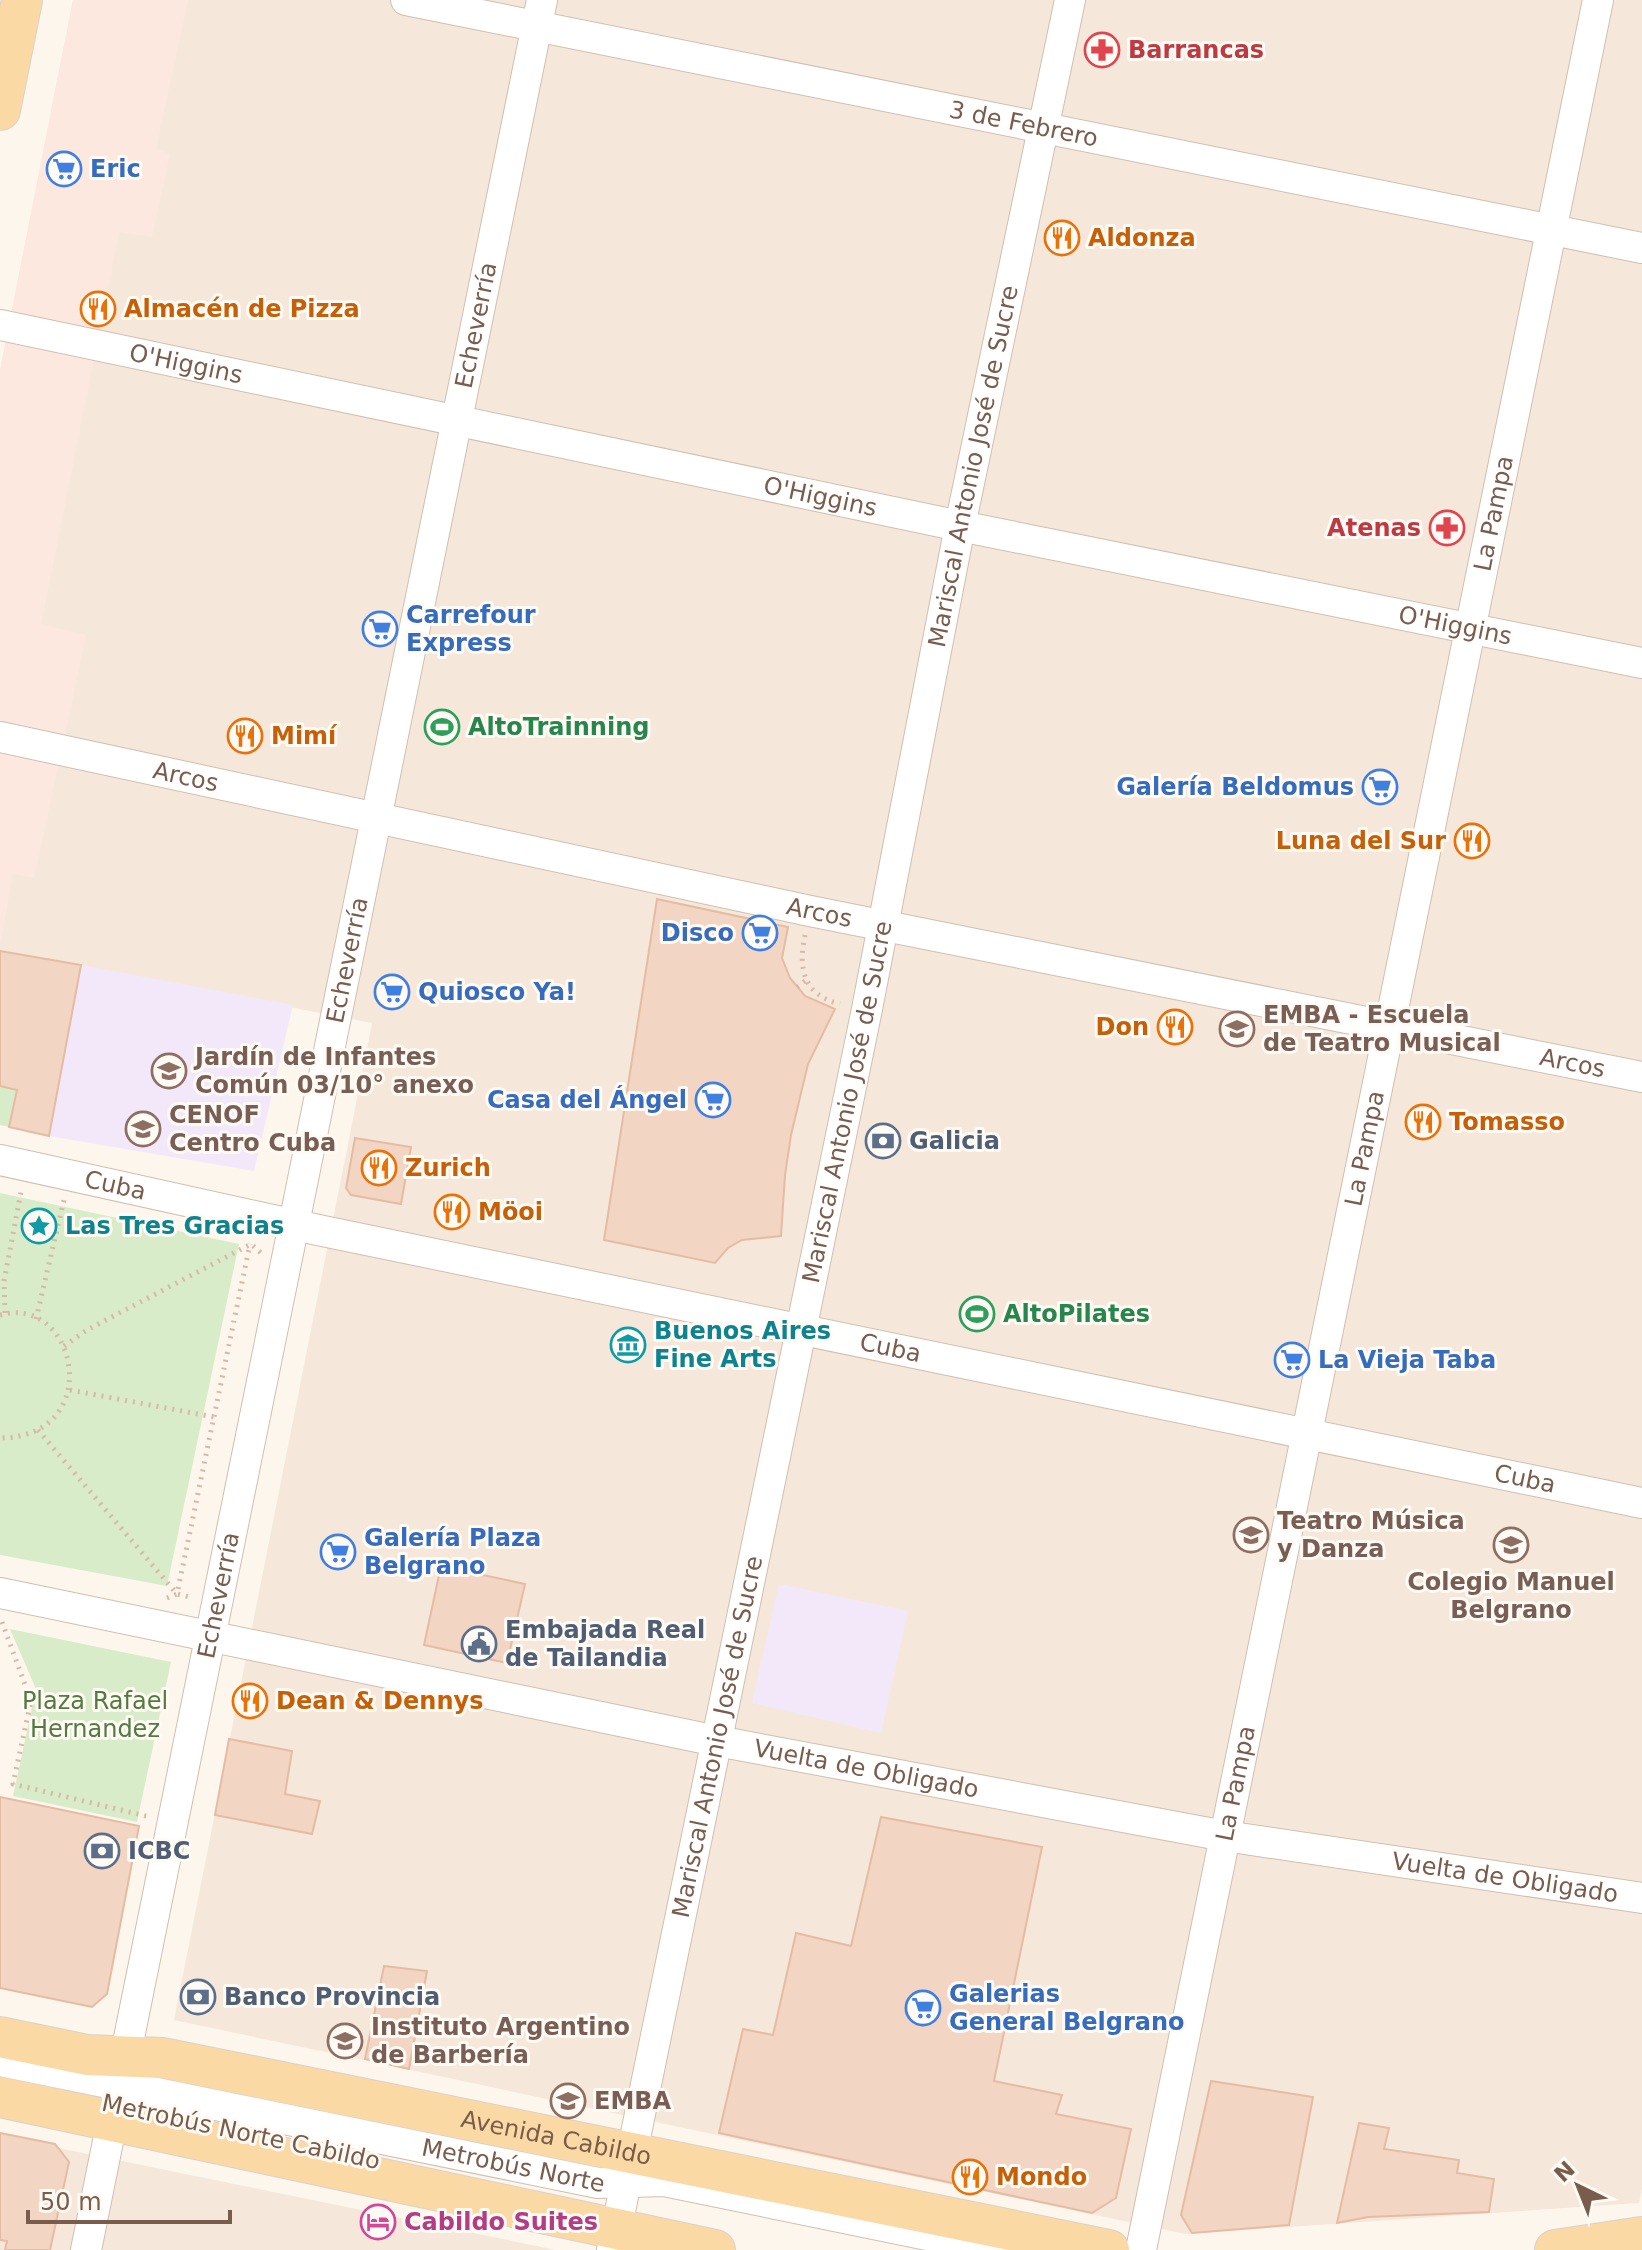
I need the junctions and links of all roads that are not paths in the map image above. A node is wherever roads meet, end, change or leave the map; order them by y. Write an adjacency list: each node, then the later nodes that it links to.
1 (22, 0): 6 (main road)
2 (406, 0): 5 (street, 3 de Febrero)
3 (1070, 0): 7 (street, Mariscal Antonio José de Sucre)
4 (1598, 0): 8 (street, La Pampa)
5 (540, 13): 7 (street, 3 de Febrero); 11 (street, Echeverría)
6 (0, 110)
7 (1045, 128): 8 (street, 3 de Febrero); 12 (street, Mariscal Antonio José de Sucre)
8 (1552, 232): 9 (street, 3 de Febrero); 13 (street, La Pampa)
9 (1642, 248)
10 (0, 325): 11 (street, O'Higgins)
11 (458, 421): 12 (street, O'Higgins); 16 (street, Echeverría)
12 (960, 526): 13 (street, O'Higgins); 17 (street, Mariscal Antonio José de Sucre)
13 (1469, 628): 14 (street, O'Higgins); 18 (street, La Pampa)
14 (1642, 663)
15 (0, 737): 16 (street, Arcos)
16 (375, 819): 17 (street, Arcos); 21 (street, Echeverría)
17 (883, 925): 18 (street, Arcos); 22 (street, Mariscal Antonio José de Sucre)
18 (1389, 1028): 19 (street, Arcos); 23 (street, La Pampa)
19 (1642, 1077)
20 (6, 1173): 21 (street, Cuba)
21 (294, 1225): 22 (street, Cuba); 26 (street, Echeverría)
22 (800, 1329): 23 (street, Cuba); 27 (street, Mariscal Antonio José de Sucre)
23 (1308, 1432): 24 (street, Cuba); 28 (street, La Pampa)
24 (1642, 1503)
25 (1, 1607): 26 (street, Vuelta de Obligado)
26 (211, 1639): 27 (street, Vuelta de Obligado); 33 (street, Echeverría)
27 (717, 1741): 28 (street, Vuelta de Obligado); 35 (street, Mariscal Antonio José de Sucre)
28 (1225, 1836): 29 (street, Vuelta de Obligado); 42 (street, La Pampa)
29 (1642, 1898)
30 (0, 2037): 33 (main road, Avenida Cabildo)
31 (0, 2061): 33 (street, Metrobús Norte Cabildo)
32 (0, 2080): 33 (street, Metrobús Norte Cabildo)
33 (119, 2093): 34 (main road, Avenida Cabildo); 35 (main road, Avenida Cabildo); 35 (main road, Avenida Cabildo); 37 (street, Echeverría)
34 (0, 2097)
35 (622, 2203): 38 (main road, Avenida Cabildo); 39 (street, Metrobús Norte); 40 (street, Metrobús Norte); 41 (main road, Avenida Cabildo)
36 (1642, 2237): 43 (main road)
37 (86, 2250)
38 (715, 2250)
39 (906, 2250)
40 (1000, 2250)
41 (1109, 2250)
42 (1141, 2250)
43 (1555, 2250)

